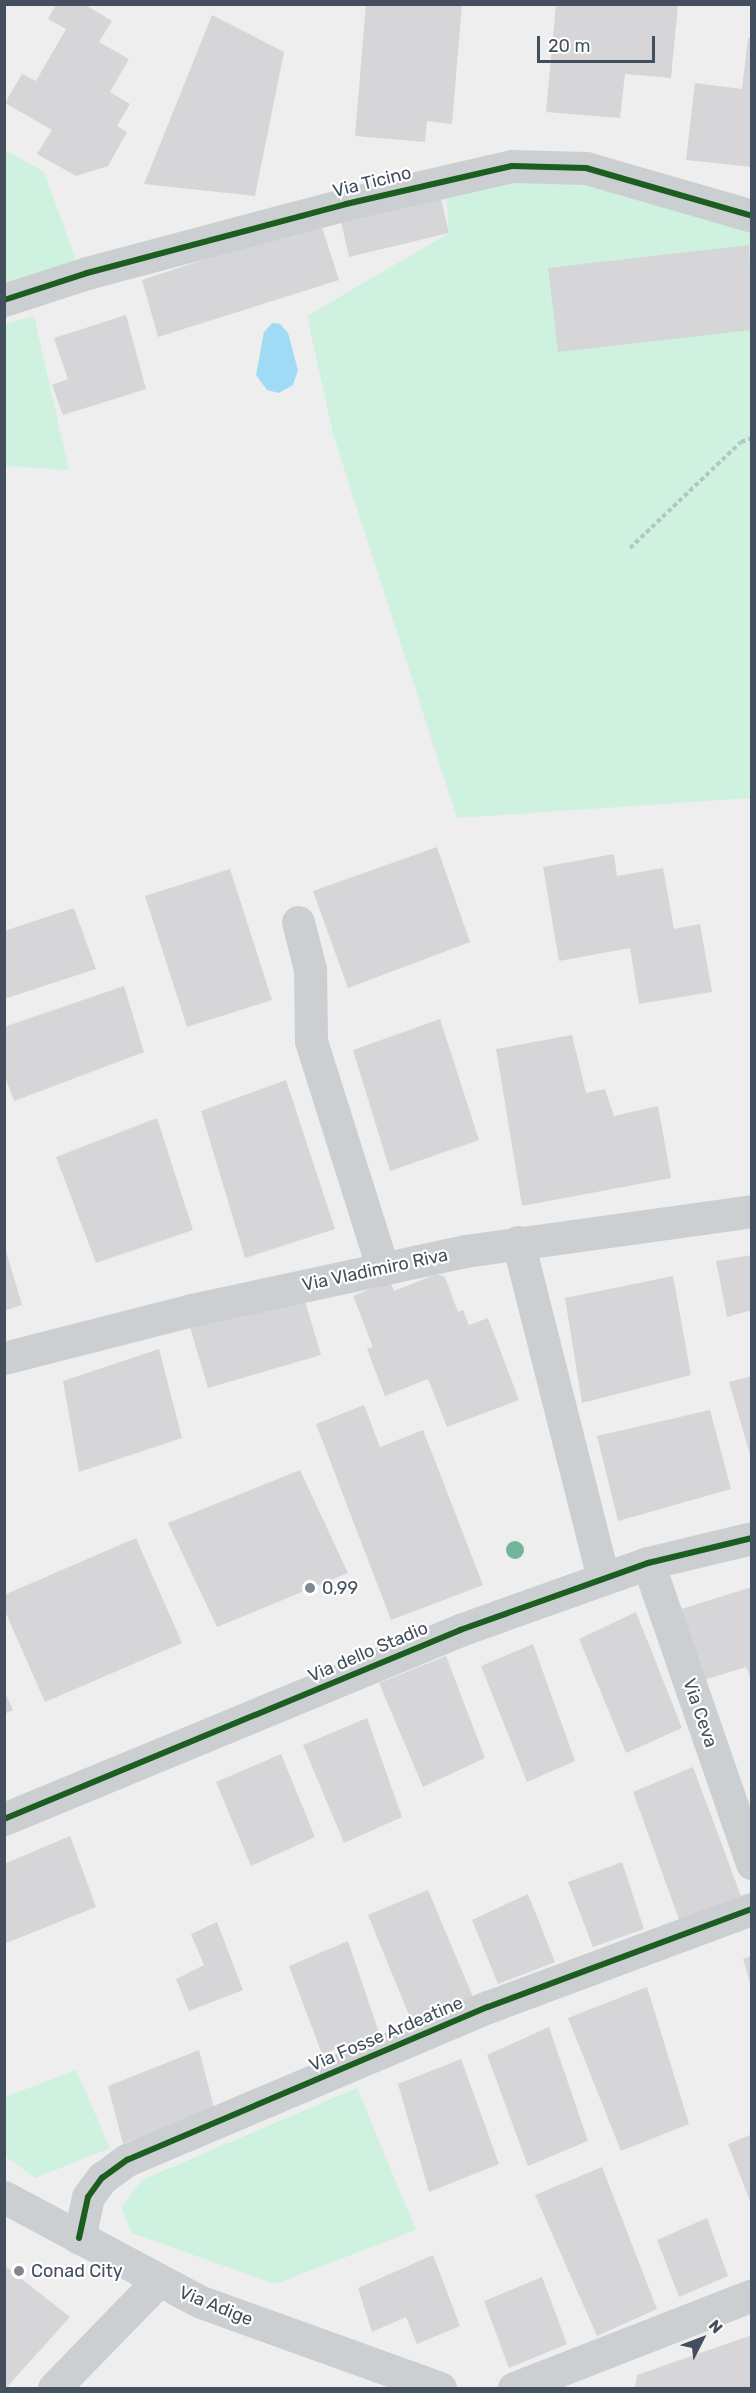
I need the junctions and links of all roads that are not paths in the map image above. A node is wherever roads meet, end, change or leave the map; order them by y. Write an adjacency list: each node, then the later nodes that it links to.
1 (752, 216): 2 (street, Via Ticino)
2 (4, 300)
3 (298, 922): 6 (street)
4 (752, 1210): 5 (street, Via Vladimiro Riva)
5 (518, 1242): 6 (street, Via Vladimiro Riva); 10 (street)
6 (383, 1269): 7 (street, Via Vladimiro Riva)
7 (4, 1358)
8 (752, 1538): 9 (street, Via dello Stadio)
9 (648, 1563): 10 (street, Via dello Stadio); 12 (street, Via Ceva)
10 (603, 1578): 11 (street, Via dello Stadio)
11 (4, 1819)
12 (752, 1863)
13 (752, 1909): 15 (street, Via Fosse Ardeatine)
14 (4, 2197): 15 (street, Via Adige)
15 (79, 2238): 16 (street, Via Adige)
16 (158, 2282): 18 (street); 19 (street, Via Adige)
17 (752, 2295): 20 (street)
18 (54, 2388)
19 (440, 2388)
20 (514, 2388)

